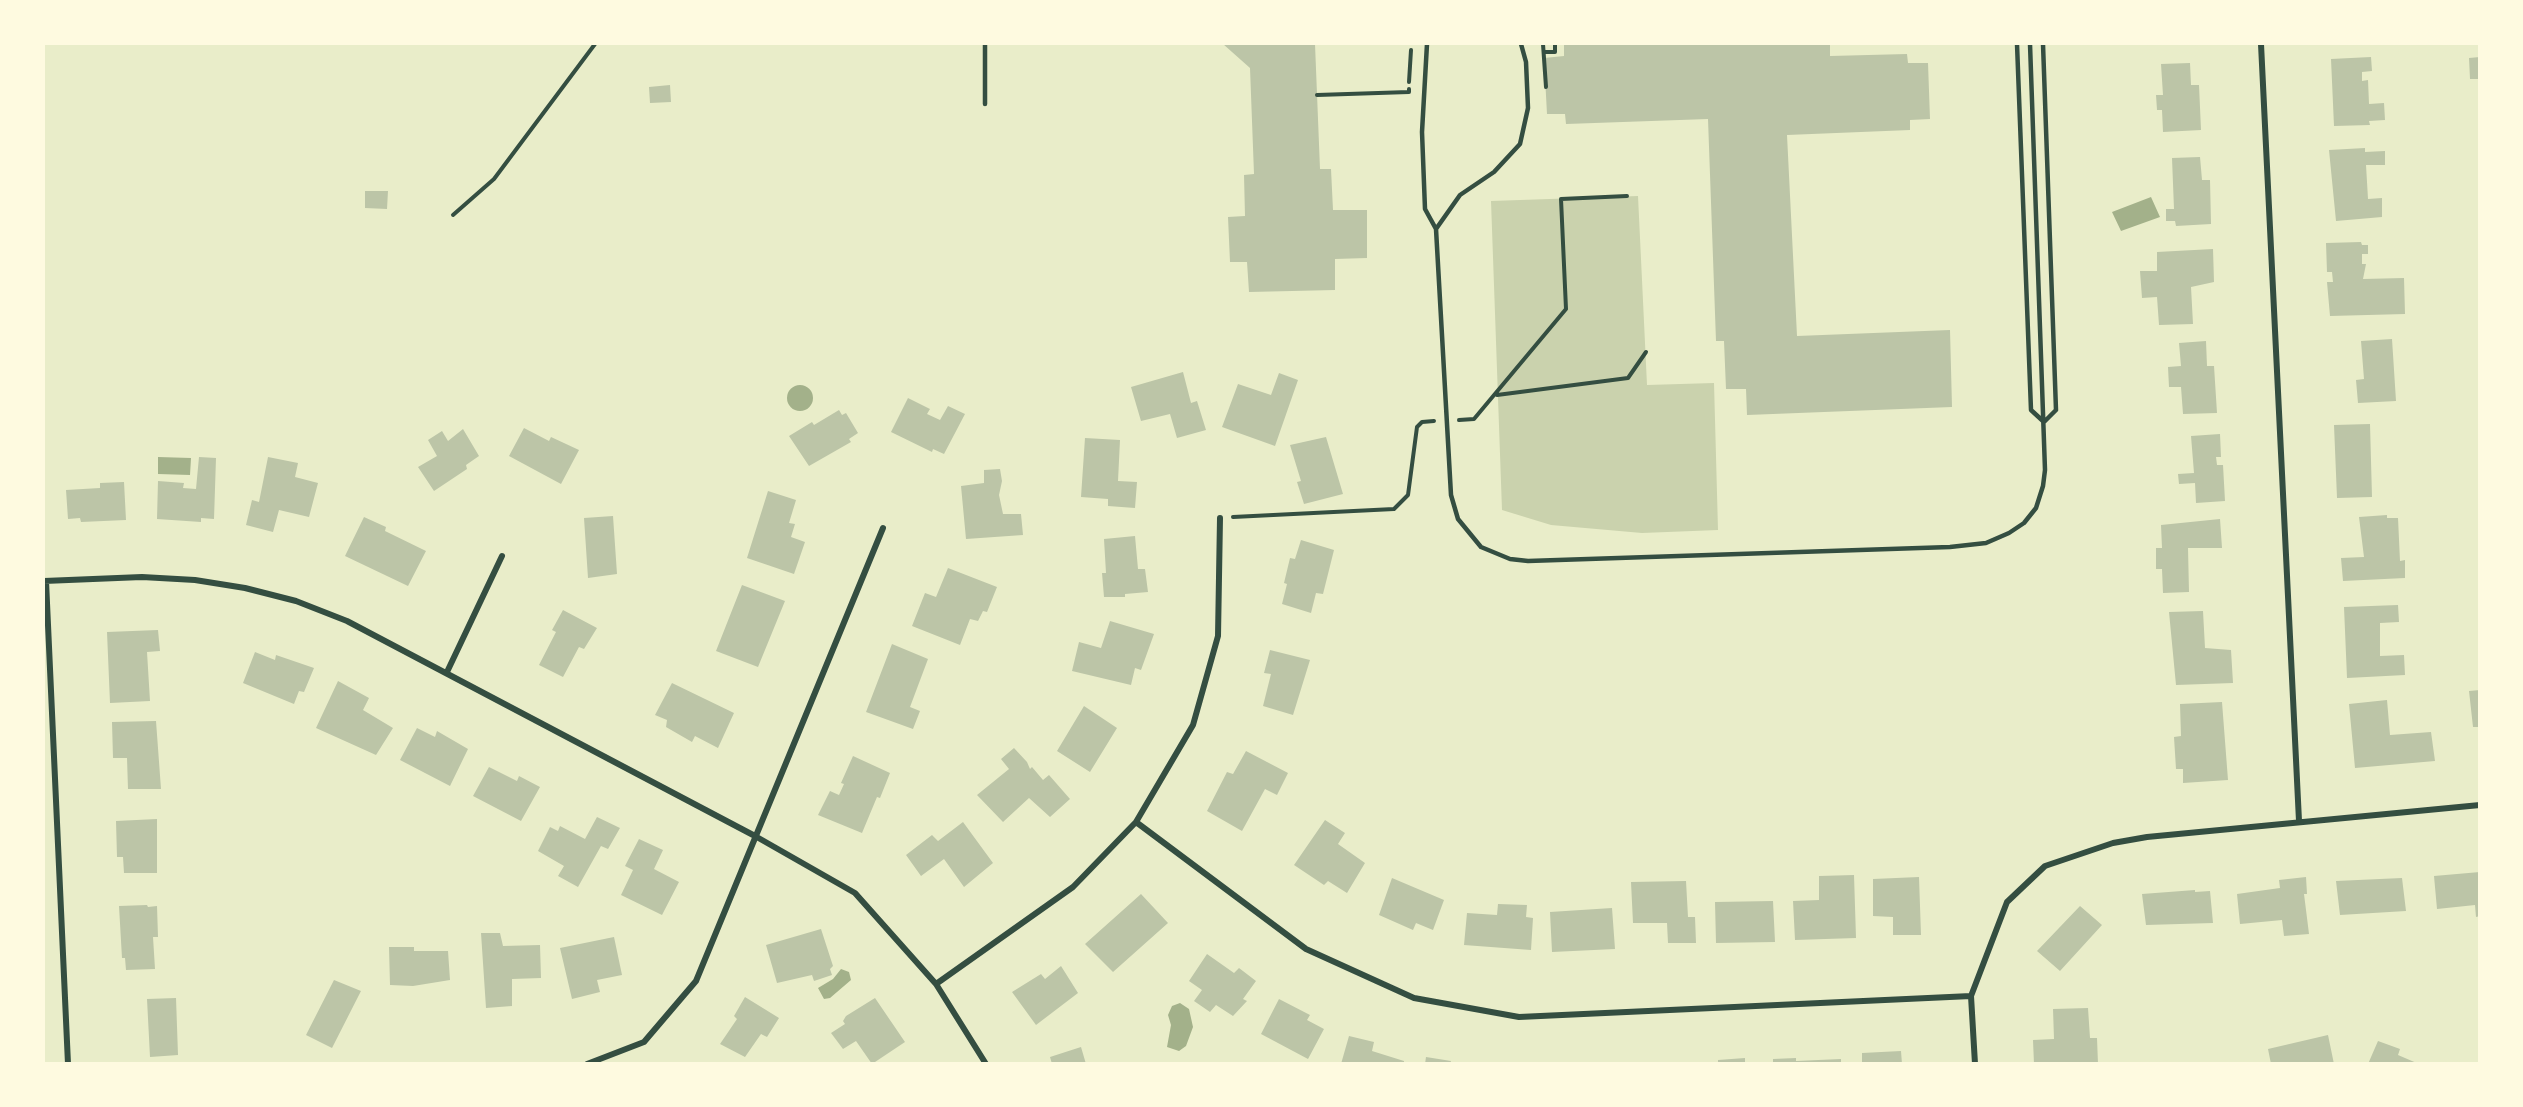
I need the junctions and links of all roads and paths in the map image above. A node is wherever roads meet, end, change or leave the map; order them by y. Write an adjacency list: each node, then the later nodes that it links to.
1 (596, 44): 17 (path)
2 (985, 44): 15 (lane)
3 (1412, 44): 14 (path)
4 (1427, 44): 18 (lane)
5 (1521, 44): 18 (lane)
6 (1544, 44): 12 (path)
7 (1555, 44): 12 (path)
8 (2017, 44): 22 (lane)
9 (2030, 44): 22 (lane)
10 (2043, 44): 22 (lane)
11 (2261, 44): 29 (street)
12 (1544, 52): 13 (path)
13 (1546, 87)
14 (1317, 95)
15 (985, 105)
16 (1627, 196): 20 (path)
17 (453, 216)
18 (1436, 230): 21 (lane)
19 (1646, 352): 20 (path)
20 (1496, 396): 21 (path)
21 (1447, 421): 22 (lane); 23 (path)
22 (2044, 422)
23 (1220, 518): 30 (street)
24 (883, 528): 31 (street)
25 (502, 556): 27 (street)
26 (45, 581): 27 (street); 34 (street)
27 (447, 672): 31 (street)
28 (2480, 805): 29 (street)
29 (2298, 821): 33 (street)
30 (1136, 822): 32 (street); 33 (street)
31 (755, 836): 32 (street); 35 (street)
32 (936, 984): 36 (street)
33 (1971, 996): 37 (street)
34 (68, 1064)
35 (587, 1064)
36 (986, 1064)
37 (1975, 1064)

